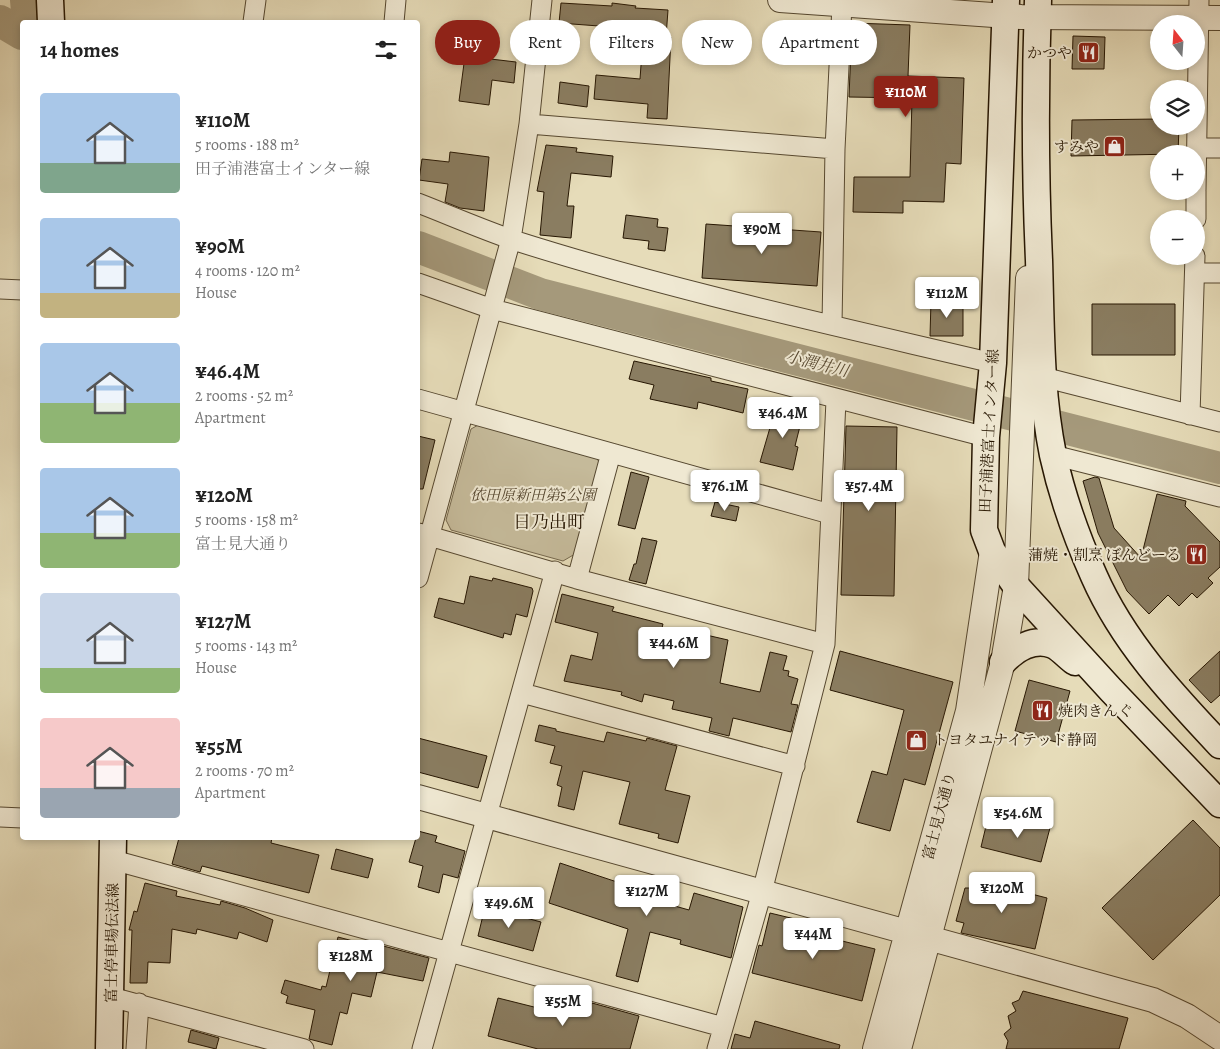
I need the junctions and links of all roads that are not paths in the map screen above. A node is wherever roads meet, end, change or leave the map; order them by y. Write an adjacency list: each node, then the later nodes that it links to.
1 (256, 0): 9 (street)
2 (396, 0): 10 (street)
3 (542, 0): 11 (street)
4 (780, 0): 5 (street)
5 (842, 5): 6 (street); 16 (street)
6 (1006, 8): 7 (street); 26 (main road, 田子浦港富士インター線)
7 (1038, 9): 8 (street); 12 (main road)
8 (1206, 12): 13 (street)
9 (253, 20)
10 (394, 20)
11 (529, 124): 16 (street); 18 (street)
12 (1034, 141): 27 (main road); 43 (street, 富士見大通り)
13 (1197, 145)
14 (1205, 148): 15 (street)
15 (1220, 148)
16 (835, 149): 25 (street)
17 (420, 204): 18 (street)
18 (510, 245): 24 (street); 25 (street)
19 (1195, 265): 20 (street); 31 (street)
20 (1220, 273)
21 (420, 284): 24 (street)
22 (0, 289): 23 (street)
23 (20, 290)
24 (494, 302): 29 (street); 30 (street)
25 (832, 325): 26 (street)
26 (993, 363): 33 (main road, 田子浦港富士インター線)
27 (1043, 377): 31 (street); 35 (main road)
28 (420, 400): 30 (street)
29 (836, 400): 33 (street); 37 (street)
30 (463, 412): 34 (street); 38 (street)
31 (1190, 415): 32 (street)
32 (1220, 422)
33 (986, 437): 39 (main road, 田子浦港富士インター線)
34 (611, 453): 37 (street); 42 (street)
35 (1053, 455): 36 (street); 48 (main road)
36 (1220, 498)
37 (830, 514): 44 (street)
38 (424, 534): 40 (street); 41 (street)
39 (992, 551): 43 (main road, 田子浦港富士インター線); 57 (street, 富士見大通り)
40 (420, 563)
41 (554, 571): 42 (street); 47 (street)
42 (577, 578): 44 (street)
43 (1016, 586): 45 (street, 富士見大通り); 46 (main road, 田子浦港富士インター線)
44 (825, 644): 49 (street)
45 (1004, 662): 46 (main road); 57 (street, 富士見大通り)
46 (1111, 690): 51 (main road, 田子浦港富士インター線)
47 (522, 693): 49 (street); 54 (street)
48 (1220, 745)
49 (795, 766): 56 (street)
50 (420, 798): 54 (street)
51 (1220, 804)
52 (0, 817): 53 (street)
53 (20, 818)
54 (486, 818): 56 (street); 58 (street)
55 (113, 849): 58 (street); 59 (main road, 富士停車場伝法線)
56 (762, 892): 57 (street); 61 (street)
57 (918, 934): 62 (street); 68 (street, 富士見大通り); 69 (street, 富士見大通り)
58 (447, 952): 61 (street); 66 (street)
59 (111, 997): 60 (street); 63 (main road, 富士停車場伝法線)
60 (139, 1004): 64 (street); 65 (street)
61 (723, 1027): 67 (street)
62 (1220, 1038)
63 (109, 1049)
64 (136, 1049)
65 (304, 1049)
66 (422, 1049)
67 (717, 1049)
68 (875, 1049)
69 (899, 1049)

